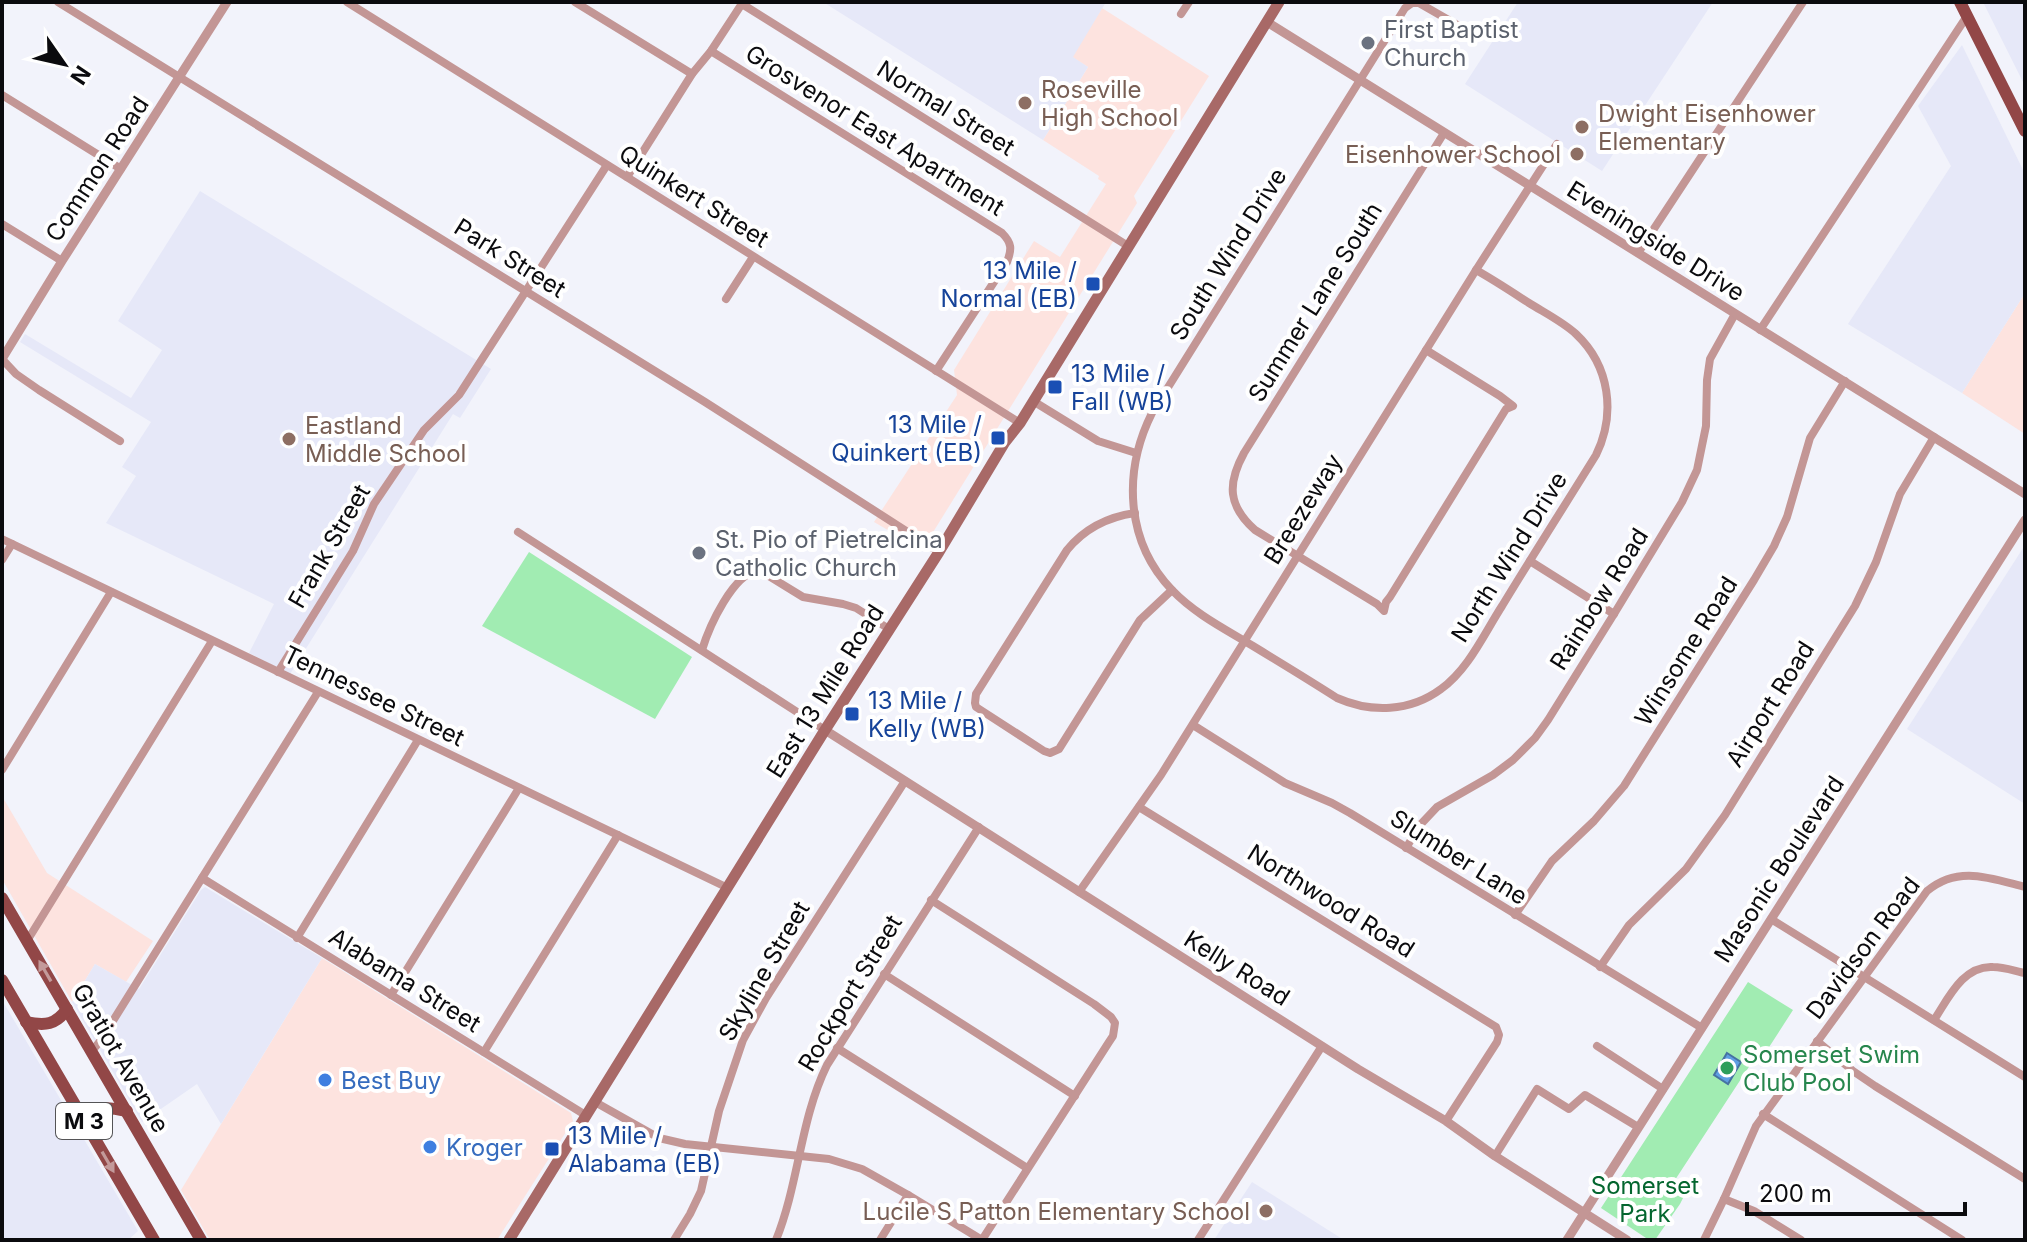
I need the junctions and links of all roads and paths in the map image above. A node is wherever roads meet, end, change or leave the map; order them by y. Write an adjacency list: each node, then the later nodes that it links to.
1 (58, 2): 16 (street, Park Street)
2 (227, 2): 16 (street, Common Road)
3 (347, 2): 22 (street, Quinkert Street)
4 (575, 2): 15 (street)
5 (1189, 2): 10 (street)
6 (1279, 2): 12 (main road, East 13 Mile Road)
7 (1803, 2): 28 (street)
8 (1960, 2): 11 (main road)
9 (743, 3): 14 (street); 27 (street, Normal Street)
10 (1181, 14)
11 (1967, 16): 19 (main road); 35 (street)
12 (1267, 22): 17 (street, Eveningside Drive); 27 (main road, East 13 Mile Road)
13 (1466, 30): 17 (street, South Wind Drive)
14 (711, 51): 15 (street); 38 (street, Grosvenor East Apartment)
15 (692, 74): 24 (street)
16 (179, 78): 23 (street, Common Road); 32 (street, Park Street)
17 (1359, 80): 20 (street, Eveningside Drive); 44 (street, South Wind Drive)
18 (2, 95): 23 (street)
19 (2025, 131)
20 (1444, 133): 25 (street, Eveningside Drive); 52 (street, Summer Lane South)
21 (1557, 144): 25 (street, Breezeway)
22 (607, 165): 24 (street, Quinkert Street); 32 (street, Frank Street)
23 (121, 169): 30 (street, Common Road)
24 (627, 177): 29 (street, Quinkert Street)
25 (1529, 186): 28 (street, Eveningside Drive); 31 (street, Breezeway)
26 (2, 224): 30 (street)
27 (1128, 246): 40 (main road, East 13 Mile Road)
28 (1638, 253): 34 (street, Eveningside Drive)
29 (753, 257): 33 (street); 38 (street, Quinkert Street)
30 (62, 261): 37 (street, Common Road)
31 (1476, 270): 36 (street, Breezeway); 54 (street, North Wind Drive)
32 (526, 291): 51 (street, Park Street); 62 (street, Frank Street)
33 (726, 299)
34 (1735, 314): 35 (street, Eveningside Drive); 57 (street, Rainbow Road)
35 (1760, 330): 39 (street, Eveningside Drive)
36 (1426, 350): 52 (street, Breezeway); 52 (street)
37 (2, 359): 43 (street)
38 (936, 371): 41 (street, Quinkert Street)
39 (1845, 381): 42 (street, Eveningside Drive); 81 (street, Winsome Road)
40 (1033, 401): 41 (main road, East 13 Mile Road); 44 (street)
41 (1020, 423): 51 (main road, East 13 Mile Road)
42 (1934, 437): 45 (street, Eveningside Drive); 85 (street, Airport Road)
43 (120, 441)
44 (1136, 453): 46 (street, South Wind Drive)
45 (2025, 494)
46 (1135, 513): 55 (street, South Wind Drive); 55 (street)
47 (2025, 520): 82 (street, Masonic Boulevard)
48 (518, 532): 61 (street)
49 (2, 539): 50 (street, Tennessee Street)
50 (12, 544): 53 (street); 56 (street, Tennessee Street)
51 (939, 552): 58 (main road, East 13 Mile Road)
52 (1298, 556): 60 (street, Breezeway)
53 (2, 560)
54 (1530, 561): 57 (street); 64 (street, North Wind Drive)
55 (1172, 590): 60 (street, South Wind Drive)
56 (111, 592): 59 (street, Tennessee Street); 68 (street)
57 (1614, 614): 74 (street, Rainbow Road)
58 (889, 629): 61 (street); 66 (main road, East 13 Mile Road)
59 (212, 641): 62 (street, Tennessee Street); 84 (street)
60 (1245, 641): 64 (street, South Wind Drive); 65 (street, Breezeway)
61 (702, 650): 66 (street)
62 (278, 672): 63 (street, Tennessee Street)
63 (318, 692): 67 (street, Tennessee Street); 75 (street)
64 (1376, 709)
65 (1193, 725): 71 (street, Breezeway); 74 (street, Slumber Lane)
66 (825, 730): 69 (street, Kelly Road); 77 (main road, East 13 Mile Road)
67 (418, 740): 70 (street, Tennessee Street); 83 (street)
68 (2, 770)
69 (905, 781): 72 (street, Kelly Road); 111 (street, Skyline Street)
70 (519, 788): 73 (street, Tennessee Street); 90 (street)
71 (1139, 807): 78 (street, Breezeway); 109 (street, Northwood Road)
72 (979, 827): 78 (street, Kelly Road); 80 (street, Rockport Street)
73 (618, 835): 77 (street, Tennessee Street); 100 (street)
74 (1406, 848): 81 (street, Slumber Lane)
75 (202, 878): 83 (street, Alabama Street); 99 (street)
76 (2025, 887): 88 (street, Davidson Road)
77 (728, 888): 104 (main road, East 13 Mile Road)
78 (1079, 892): 96 (street, Kelly Road)
79 (2, 898): 84 (main road, Gratiot Avenue / M 3)
80 (931, 900): 87 (street, Rockport Street); 103 (street)
81 (1515, 915): 85 (street, Slumber Lane)
82 (1771, 919): 88 (street); 94 (street, Masonic Boulevard)
83 (297, 938): 90 (street, Alabama Street)
84 (27, 941): 91 (main road, Gratiot Avenue / M 3, one-way to 84)
85 (1600, 967): 94 (street, Slumber Lane)
86 (2025, 973): 92 (street)
87 (884, 974): 98 (street, Rockport Street); 103 (street)
88 (1865, 978): 92 (street); 95 (street, Davidson Road)
89 (2, 980): 93 (main road, M 3)
90 (391, 995): 100 (street, Alabama Street)
91 (67, 1009): 93 (main road); 99 (main road, Gratiot Avenue / M 3)
92 (1934, 1020): 101 (street)
93 (26, 1022): 108 (main road, M 3)
94 (1702, 1028): 102 (street, Masonic Boulevard)
95 (1817, 1041): 106 (street, Davidson Road); 115 (street)
96 (1322, 1046): 109 (street, Kelly Road); 126 (street)
97 (1597, 1046): 102 (street)
98 (837, 1048): 112 (street, Rockport Street); 114 (street)
99 (92, 1051): 105 (main road, Gratiot Avenue / M 3)
100 (484, 1052): 107 (street, Alabama Street)
101 (2025, 1077)
102 (1663, 1089): 110 (street, Masonic Boulevard)
103 (1075, 1096): 114 (street)
104 (595, 1102): 107 (main road, East 13 Mile Road); 111 (street)
105 (127, 1111): 108 (main road); 120 (main road, Gratiot Avenue / M 3)
106 (1763, 1114): 117 (street, Davidson Road); 131 (street)
107 (587, 1116): 121 (main road, East 13 Mile Road)
108 (84, 1121): 119 (main road, M 3, one-way to 119)
109 (1446, 1121): 113 (street, Kelly Road)
110 (1638, 1127): 113 (street); 118 (street, Masonic Boulevard)
111 (713, 1147): 112 (street); 122 (street, Skyline Street)
112 (800, 1155): 116 (street); 123 (street, Rockport Street)
113 (1495, 1156): 118 (street, Kelly Road)
114 (1027, 1168): 125 (street)
115 (2025, 1179)
116 (908, 1195): 124 (street); 125 (street)
117 (1724, 1199): 129 (street, Davidson Road); 130 (street)
118 (1584, 1213): 127 (street, Masonic Boulevard); 128 (street, Kelly Road)
119 (154, 1240)
120 (201, 1240)
121 (509, 1240)
122 (674, 1240)
123 (776, 1240)
124 (880, 1240)
125 (982, 1240)
126 (1198, 1240)
127 (1567, 1240)
128 (1627, 1240)
129 (1704, 1240)
130 (1801, 1240)
131 (1962, 1240)

